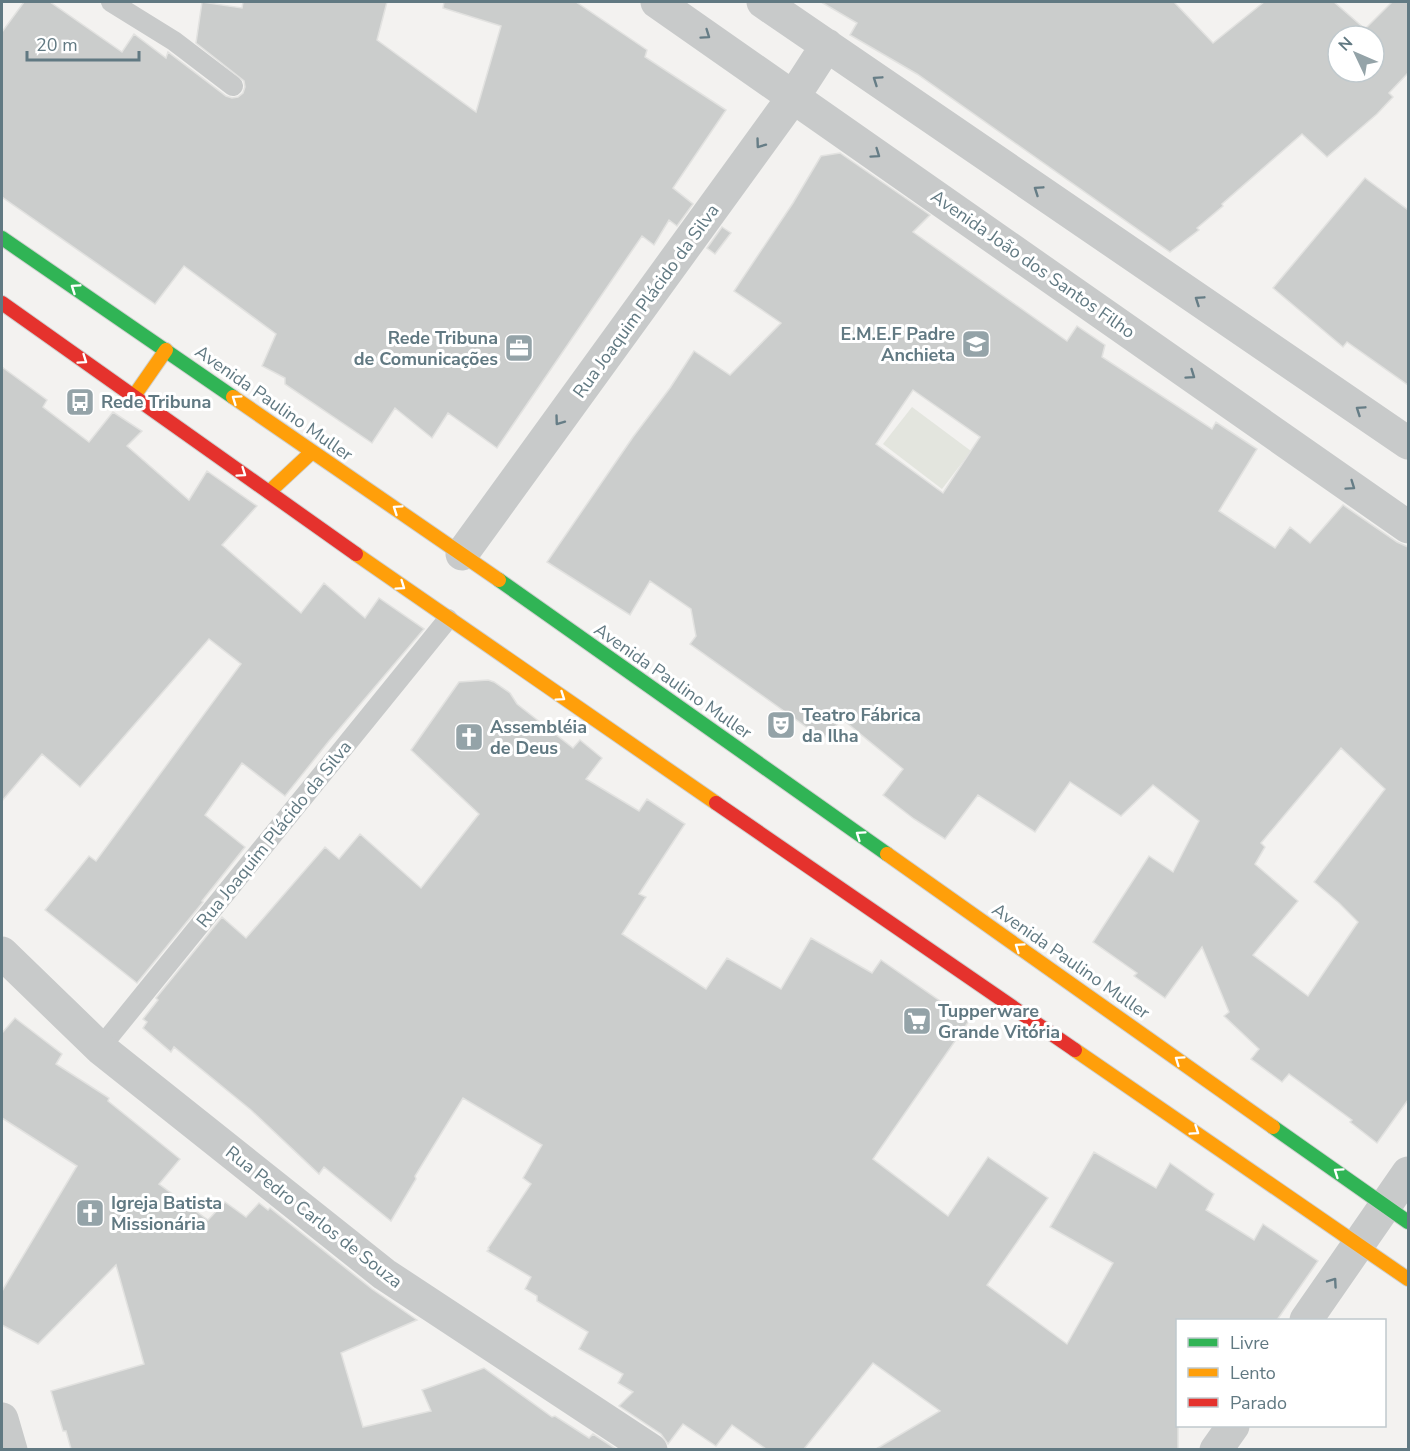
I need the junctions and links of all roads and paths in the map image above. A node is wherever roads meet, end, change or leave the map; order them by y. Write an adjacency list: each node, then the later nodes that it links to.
1 (111, 2): 5 (lane)
2 (657, 2): 6 (street, Avenida João dos Santos Filho, one-way to 6)
3 (763, 2): 4 (street)
4 (827, 45): 6 (street, Rua Joaquim Plácido da Silva); 11 (street, one-way to 4)
5 (233, 86)
6 (794, 96): 14 (street, Avenida João dos Santos Filho, one-way to 14); 15 (street, Rua Joaquim Plácido da Silva, one-way to 15)
7 (2, 238): 9 (main road, Avenida Paulino Muller, one-way to 7)
8 (2, 303): 10 (main road, one-way to 10)
9 (166, 350): 10 (main road); 12 (main road, Avenida Paulino Muller, one-way to 9)
10 (134, 396): 13 (main road, one-way to 13)
11 (1408, 443)
12 (312, 452): 13 (main road); 15 (main road, Avenida Paulino Muller, one-way to 12)
13 (269, 492): 16 (main road, one-way to 16)
14 (1408, 527)
15 (462, 554): 20 (main road, Avenida Paulino Muller, one-way to 15)
16 (448, 619): 18 (lane, Rua Joaquim Plácido da Silva); 21 (main road, one-way to 21)
17 (2, 953): 18 (street, Rua Pedro Carlos de Souza)
18 (100, 1048): 27 (street, Rua Pedro Carlos de Souza)
19 (1408, 1173): 20 (street)
20 (1397, 1214): 21 (street)
21 (1359, 1244): 22 (main road); 23 (street, one-way to 21)
22 (1408, 1279)
23 (1307, 1319)
24 (2, 1419): 26 (street)
25 (1232, 1427): 28 (street)
26 (11, 1449)
27 (651, 1449)
28 (1216, 1449)

